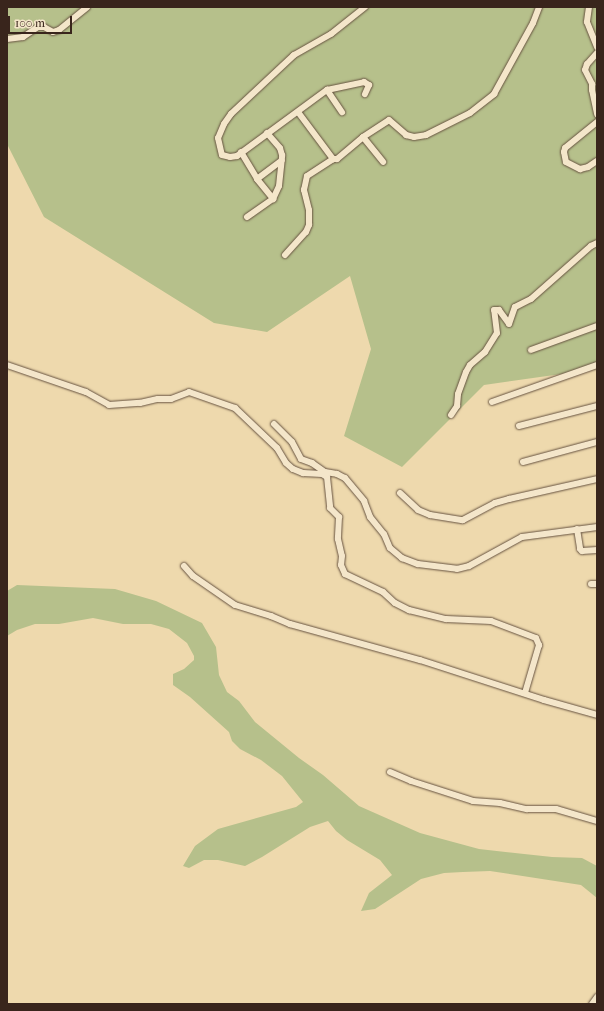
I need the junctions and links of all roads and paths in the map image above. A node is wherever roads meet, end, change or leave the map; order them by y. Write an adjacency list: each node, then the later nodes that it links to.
1 (87, 7): 5 (street)
2 (365, 7): 16 (street)
3 (540, 7): 15 (street)
4 (589, 7): 6 (street)
5 (7, 39)
6 (597, 47)
7 (597, 53): 12 (street)
8 (327, 90): 9 (street); 10 (street); 11 (street)
9 (365, 94)
10 (298, 112): 14 (street); 17 (street)
11 (342, 112)
12 (597, 114)
13 (597, 122): 19 (street)
14 (267, 133): 16 (street); 18 (street)
15 (363, 137): 17 (street); 20 (street)
16 (241, 152): 21 (street)
17 (333, 159): 25 (street)
18 (282, 160): 21 (street); 22 (street)
19 (597, 161)
20 (383, 162)
21 (257, 180): 22 (street)
22 (273, 199): 23 (street)
23 (247, 217)
24 (597, 243): 32 (street)
25 (285, 255)
26 (597, 326): 27 (street)
27 (531, 350)
28 (7, 365): 37 (street)
29 (597, 365): 30 (street)
30 (492, 402)
31 (597, 406): 34 (street)
32 (451, 415)
33 (274, 424): 37 (street)
34 (519, 426)
35 (597, 442): 36 (street)
36 (523, 462)
37 (326, 475): 41 (street); 44 (street)
38 (597, 479): 39 (street)
39 (400, 493)
40 (597, 527): 41 (street)
41 (577, 529): 42 (street)
42 (597, 550)
43 (184, 566): 44 (street)
44 (525, 693): 45 (street)
45 (597, 715)
46 (390, 772): 47 (street)
47 (597, 821)
48 (597, 997): 49 (street)
49 (592, 1004)

